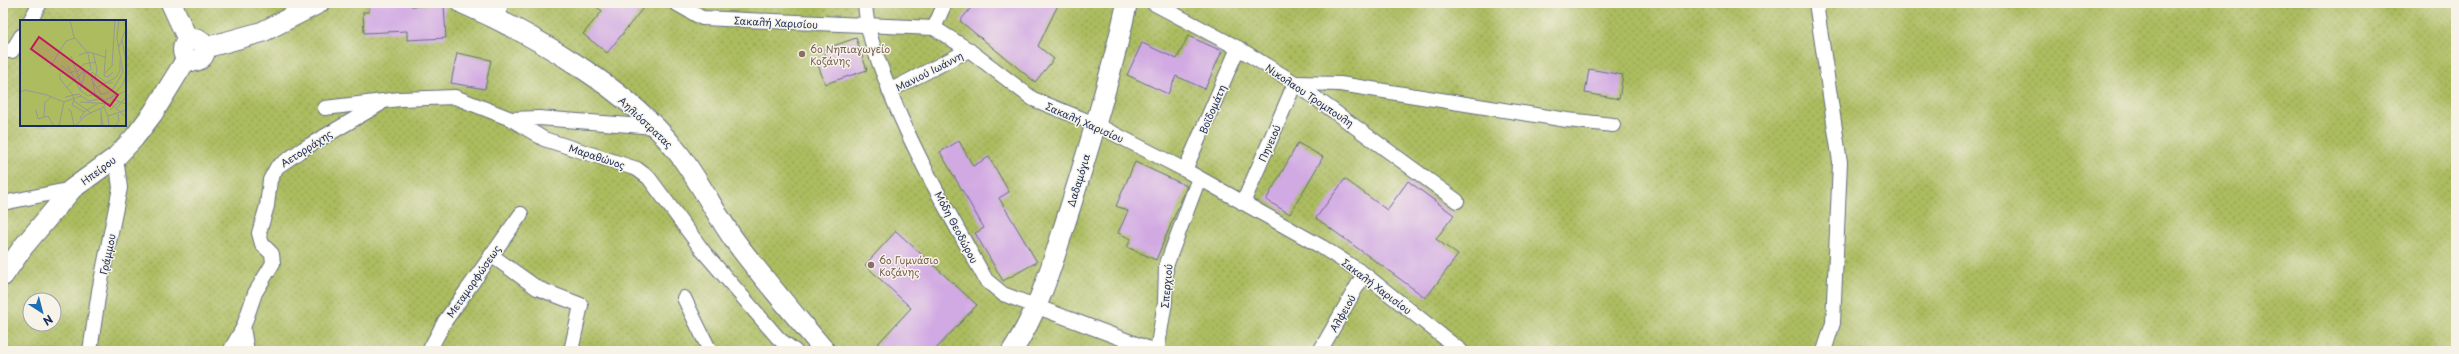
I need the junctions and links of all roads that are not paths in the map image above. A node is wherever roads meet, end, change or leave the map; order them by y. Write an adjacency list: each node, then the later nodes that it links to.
1 (40, 3): 12 (street)
2 (171, 3): 17 (street)
3 (319, 3): 17 (street)
4 (462, 3): 11 (street, Αηλιόστρατας)
5 (675, 3): 13 (street, Σακαλή Χαρισίου)
6 (865, 3): 13 (street, Μόδη Θεοδώρου)
7 (945, 3): 14 (street)
8 (1127, 3): 25 (street, Δαδαμόγια)
9 (1153, 3): 16 (street, Νικολαου Τρομπουλη)
10 (1816, 3): 54 (street)
11 (499, 11): 27 (street, Αηλιόστρατας)
12 (31, 20)
13 (866, 27): 14 (street, Σακαλή Χαρισίου); 21 (street, Μόδη Θεοδώρου)
14 (934, 28): 18 (street, Σακαλή Χαρισίου)
15 (20, 37): 19 (street)
16 (1238, 48): 20 (street, Νικολαου Τρομπουλη); 29 (street, Βοϊδομάτη)
17 (193, 49): 28 (street, Ηπείρου)
18 (969, 50): 21 (street, Μανιού Ιωάννη); 25 (street, Σακαλή Χαρισίου)
19 (8, 51)
20 (1295, 83): 26 (street); 32 (street, Νικολαου Τρομπουλη); 33 (street, Πηνειού)
21 (889, 91): 40 (street, Μόδη Θεοδώρου)
22 (387, 100): 23 (street, Μαραθώνος); 24 (street, Μαραθώνος); 41 (street, Αετορράχης)
23 (326, 108)
24 (512, 119): 27 (street); 48 (street, Μαραθώνος)
25 (1095, 124): 29 (street, Σακαλή Χαρισίου); 40 (street, Δαδαμόγια)
26 (1613, 125)
27 (655, 127): 49 (street, Αηλιόστρατας)
28 (116, 157): 31 (street, Ηπείρου); 42 (street, Γράμμου)
29 (1185, 170): 30 (street, Σακαλή Χαρισίου)
30 (1199, 178): 33 (street, Σακαλή Χαρισίου); 51 (street, Σπερχιού)
31 (72, 189): 34 (street); 38 (street, Ηπείρου)
32 (1457, 201)
33 (1243, 203): 37 (street, Σακαλή Χαρισίου)
34 (3, 204)
35 (521, 214): 36 (street, Μεταμορφώσεως)
36 (491, 255): 45 (street, Μεταμορφώσεως); 46 (street)
37 (1364, 274): 52 (street, Αλφειού); 53 (street, Σακαλή Χαρισίου)
38 (3, 276)
39 (684, 298): 47 (street)
40 (1037, 306): 50 (street, Δαδαμόγια); 51 (street, Μόδη Θεοδώρου)
41 (243, 328): 43 (street, Αετορράχης); 44 (street)
42 (90, 351)
43 (230, 351)
44 (247, 351)
45 (429, 351)
46 (571, 351)
47 (710, 351)
48 (795, 351)
49 (825, 351)
50 (1012, 351)
51 (1156, 351)
52 (1320, 351)
53 (1461, 351)
54 (1824, 351)

